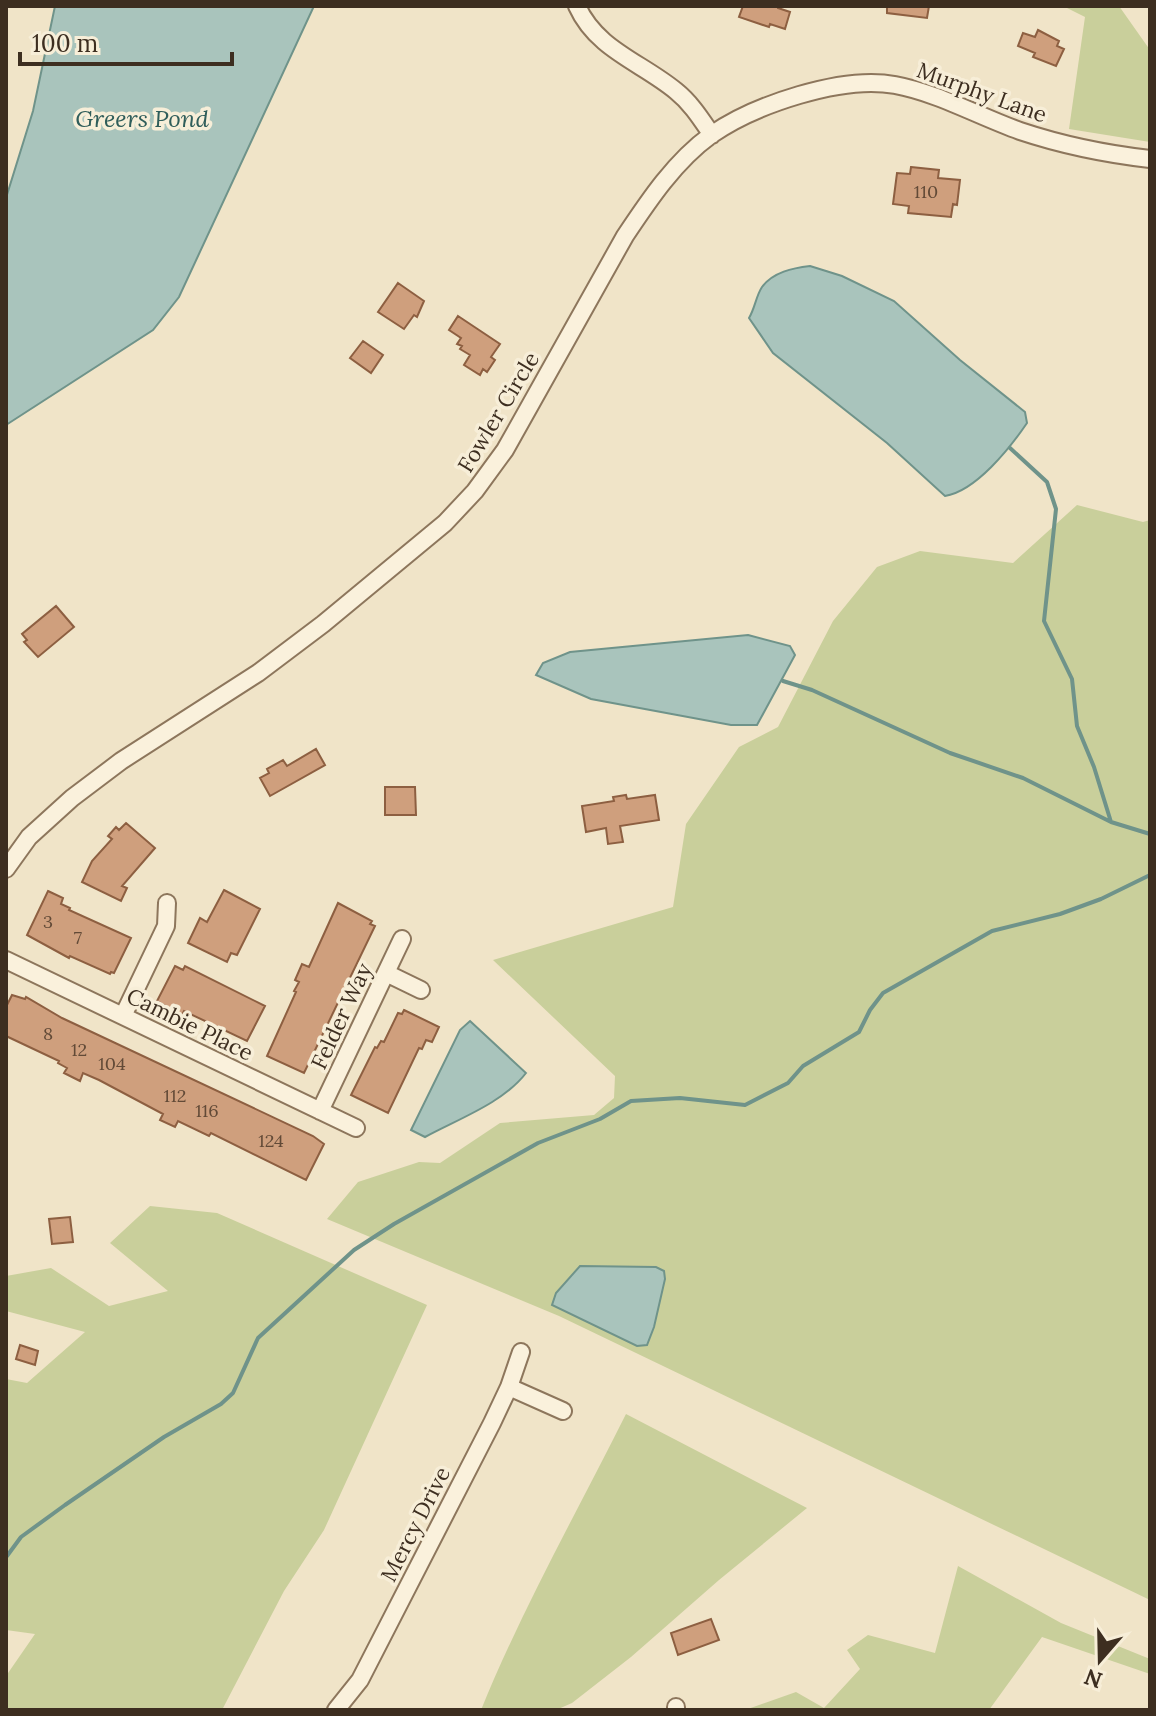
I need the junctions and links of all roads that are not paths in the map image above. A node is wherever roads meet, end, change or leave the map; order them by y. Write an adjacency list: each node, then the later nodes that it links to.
1 (577, 6): 2 (street)
2 (712, 135): 3 (street, Murphy Lane); 4 (street, Fowler Circle)
3 (1150, 159)
4 (6, 869)
5 (167, 903): 10 (street)
6 (402, 939): 8 (street, Felder Way)
7 (6, 960): 10 (street, Cambie Place)
8 (386, 973): 9 (street); 11 (street, Felder Way)
9 (421, 990)
10 (123, 1016): 11 (street, Cambie Place)
11 (320, 1111): 12 (street, Cambie Place)
12 (356, 1128)
13 (521, 1352): 14 (street, Mercy Drive)
14 (509, 1387): 15 (street); 16 (street, Mercy Drive)
15 (563, 1411)
16 (336, 1710)

